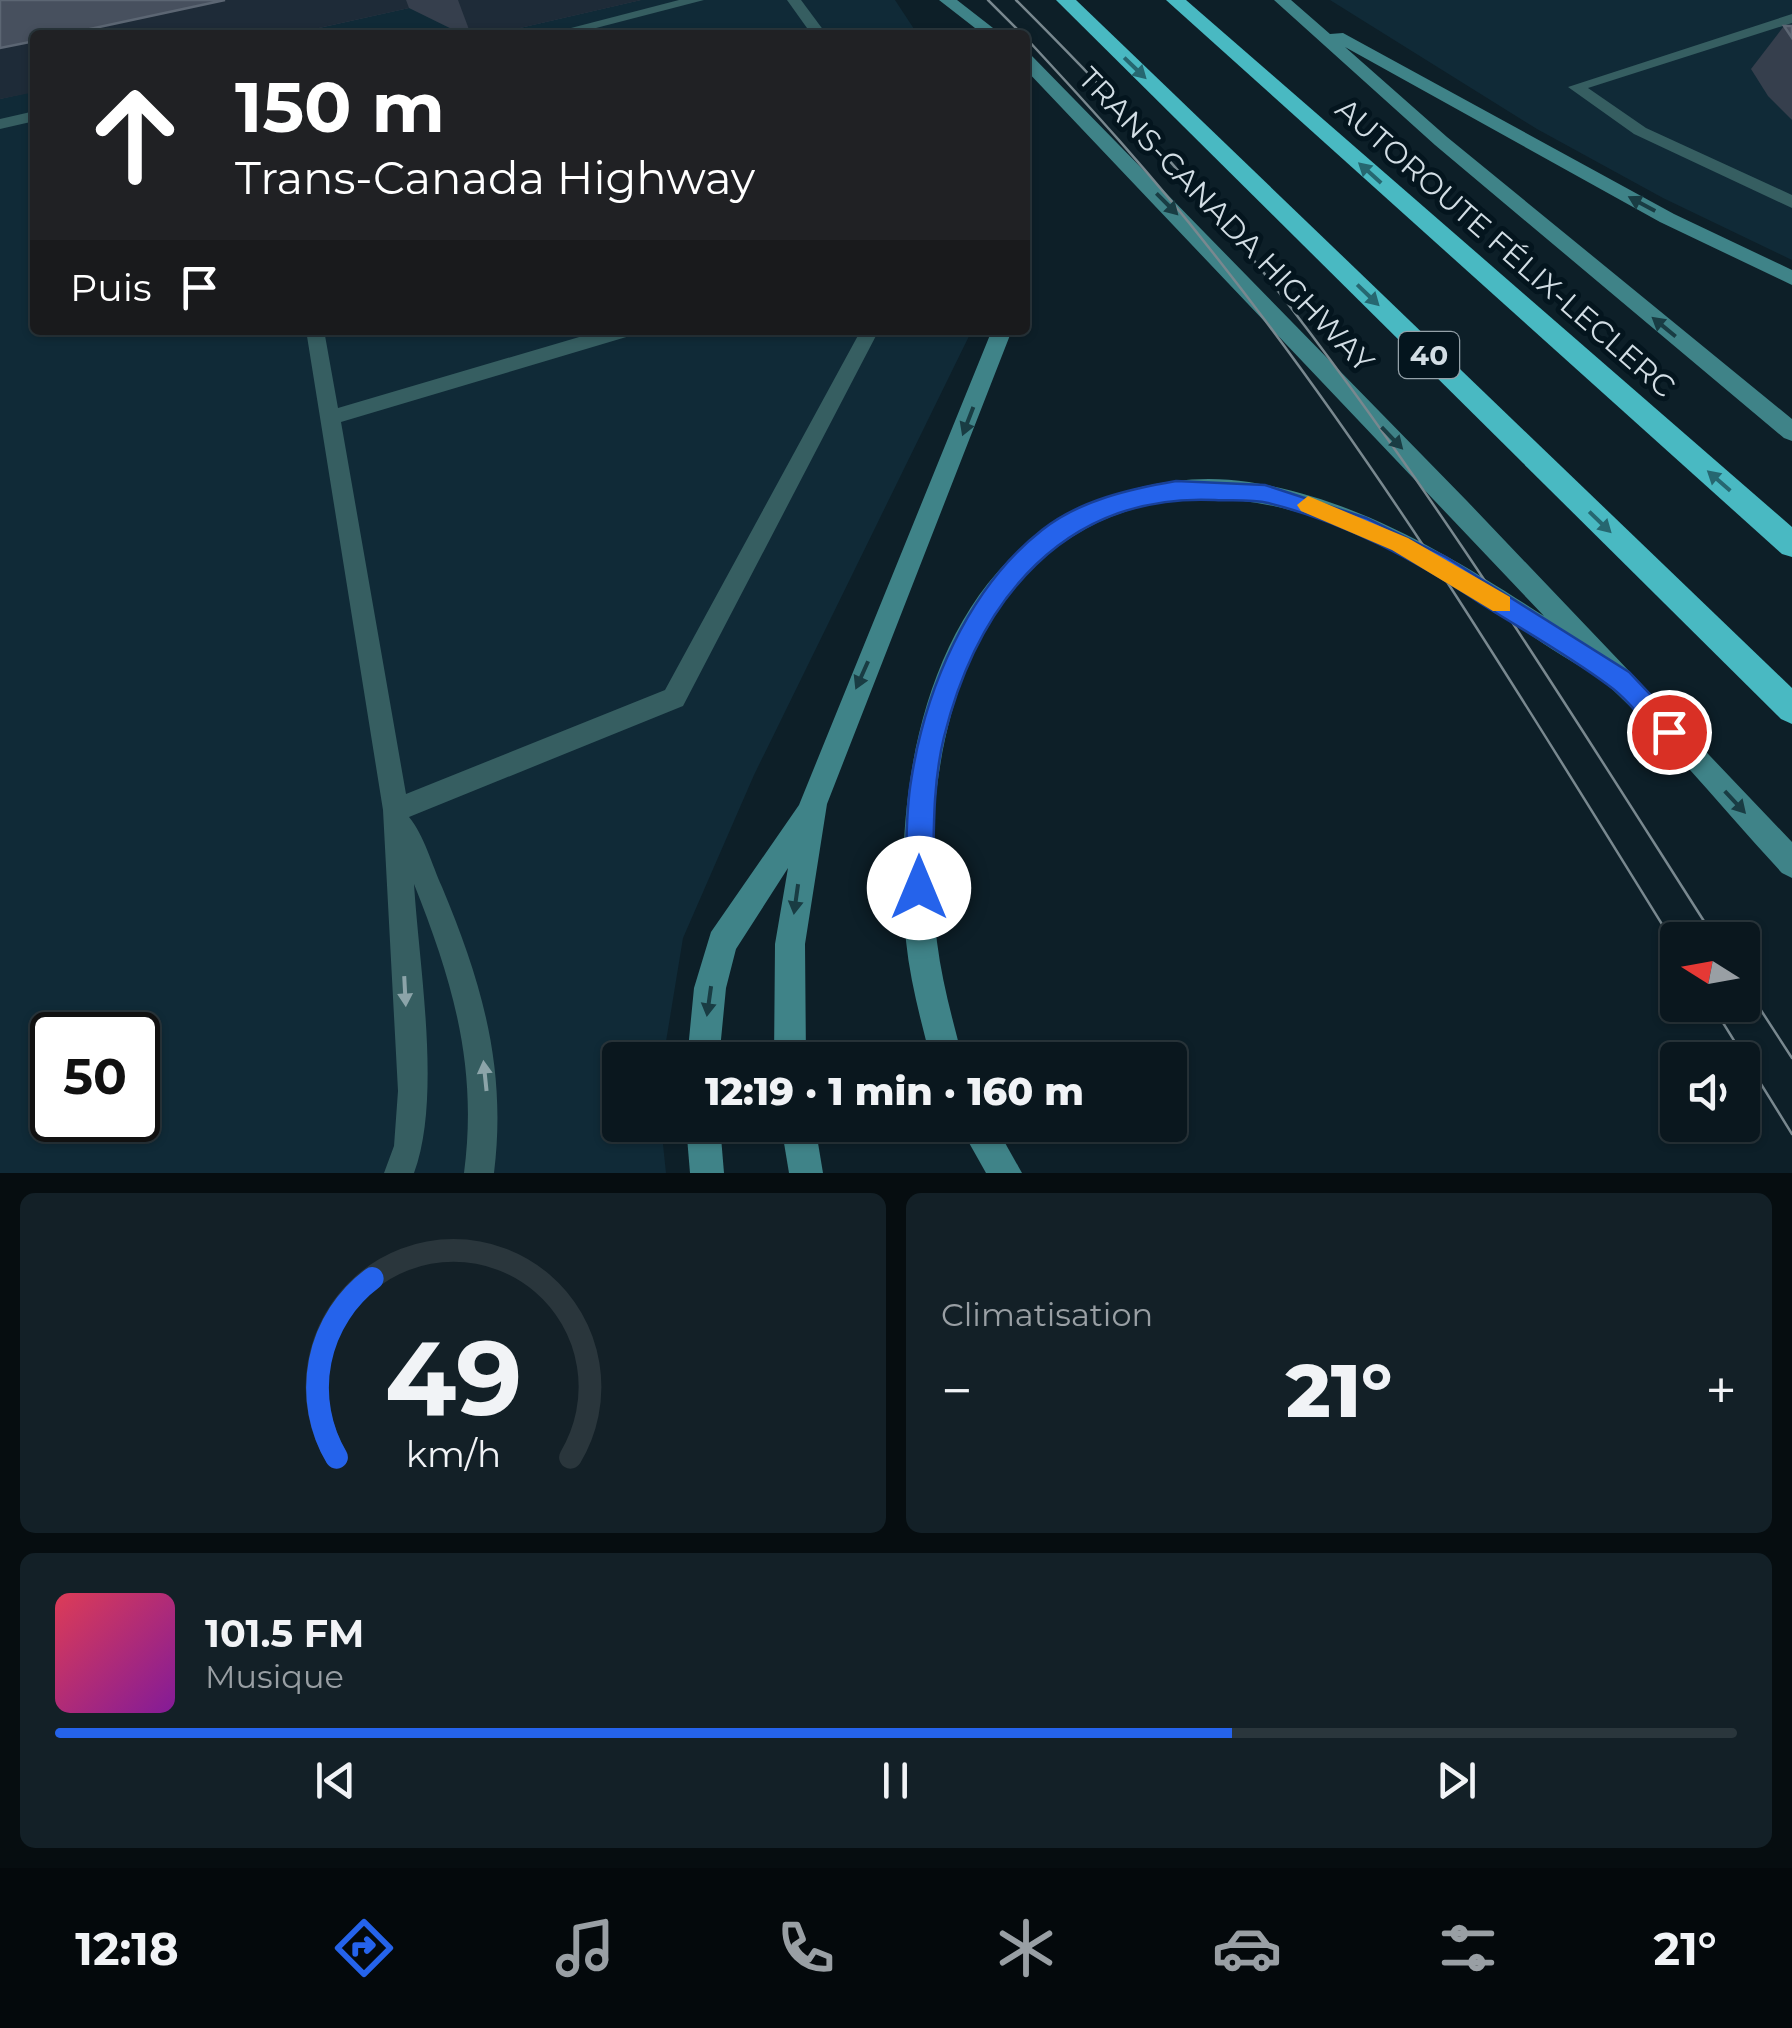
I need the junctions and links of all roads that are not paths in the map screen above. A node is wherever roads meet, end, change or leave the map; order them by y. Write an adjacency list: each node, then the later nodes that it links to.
1 (696, 0): 9 (lane)
2 (794, 0): 10 (lane)
3 (1066, 0): 26 (highway, 40, one-way to 26)
4 (1174, 0): 24 (highway, AUTOROUTE FÉLIX-LECLERC, one-way to 4)
5 (1282, 0): 8 (main road)
6 (950, 4): 11 (main road); 12 (main road)
7 (1792, 18): 16 (lane)
8 (1308, 21): 17 (main road, one-way to 8); 23 (main road, one-way to 8)
9 (572, 30)
10 (816, 30)
11 (958, 30)
12 (987, 30)
13 (1030, 65): 25 (main road, TRANS-CANADA HIGHWAY, one-way to 25)
14 (30, 117): 15 (lane)
15 (0, 124)
16 (1792, 202)
17 (1792, 278)
18 (316, 335): 22 (lane)
19 (609, 335): 22 (lane)
20 (867, 335): 28 (lane)
21 (1000, 335): 27 (main road, one-way to 27)
22 (330, 418): 28 (lane)
23 (1792, 432)
24 (1792, 545)
25 (1620, 680): 29 (main road, TRANS-CANADA HIGHWAY, one-way to 29); 32 (main road)
26 (1792, 709)
27 (813, 804): 30 (main road, one-way to 30); 31 (main road, one-way to 31)
28 (396, 810): 36 (lane, one-way to 36); 37 (lane, one-way to 28)
29 (1792, 863)
30 (705, 1042)
31 (790, 1042)
32 (942, 1042)
33 (704, 1142): 38 (main road)
34 (801, 1142): 39 (main road)
35 (986, 1142): 40 (main road)
36 (399, 1173)
37 (478, 1173)
38 (707, 1173)
39 (806, 1173)
40 (1005, 1173)

